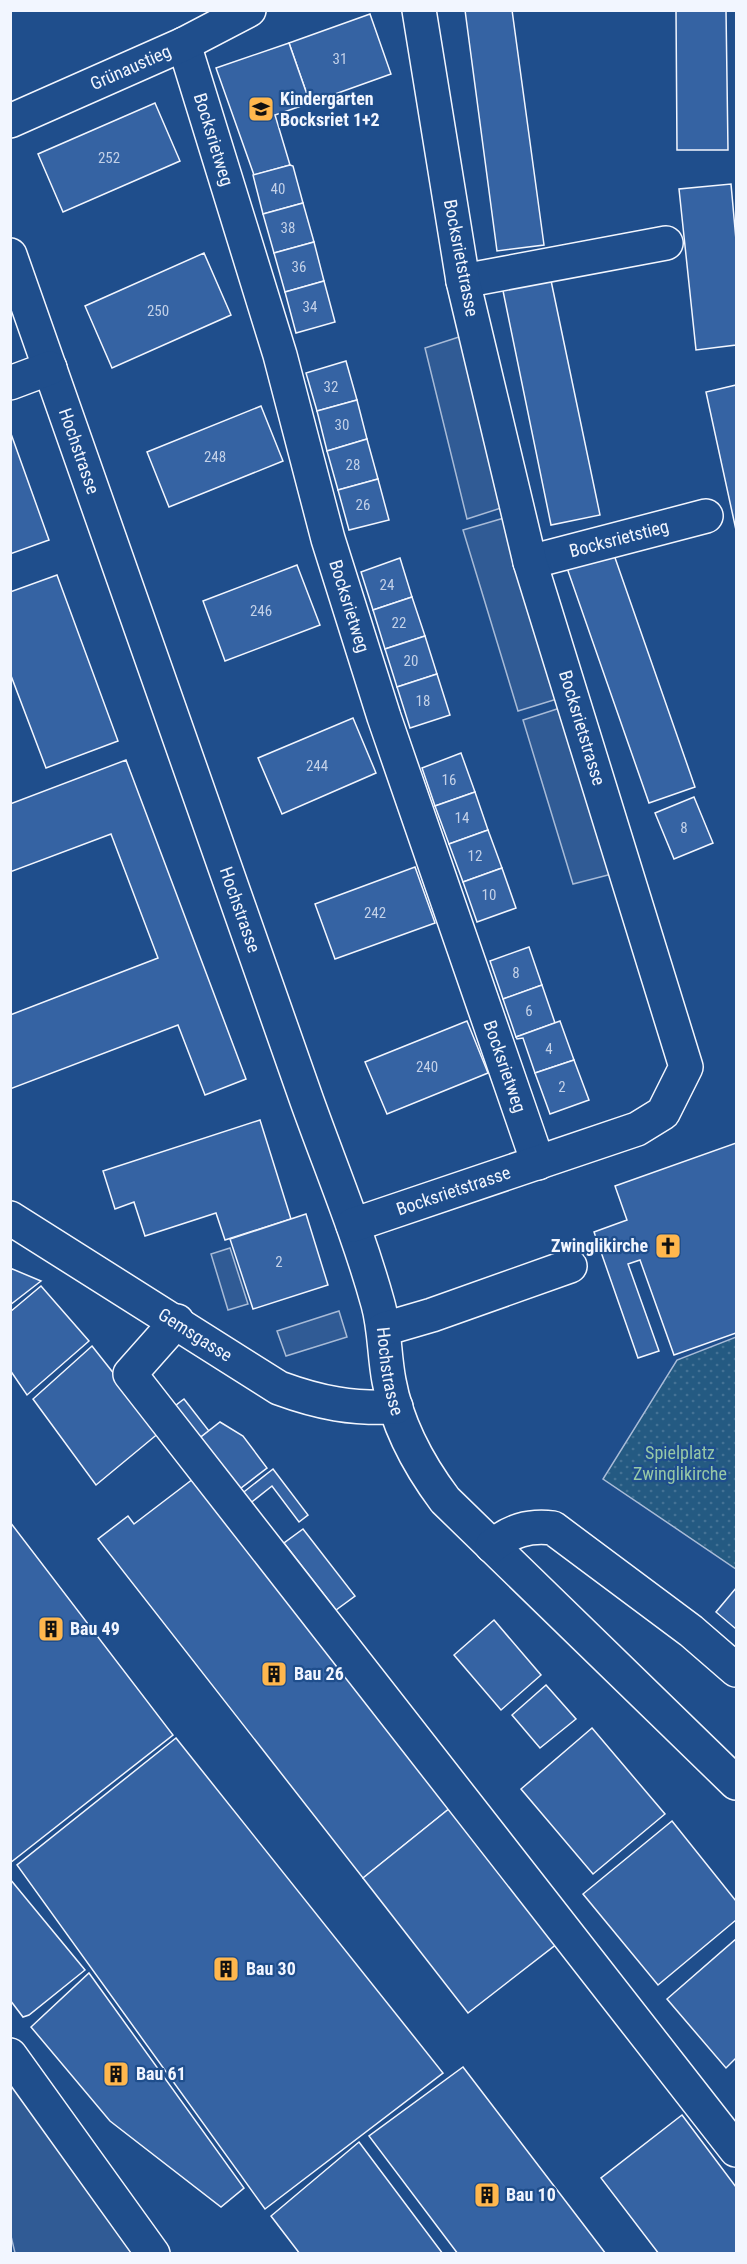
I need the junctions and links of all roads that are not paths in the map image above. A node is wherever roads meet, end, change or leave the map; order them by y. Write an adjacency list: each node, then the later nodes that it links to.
1 (249, 10): 3 (street, Grünaustieg)
2 (419, 10): 7 (street, Bocksrietstrasse)
3 (184, 44): 4 (street, Grünaustieg); 12 (street, Bocksrietweg)
4 (10, 121)
5 (666, 243): 7 (street)
6 (10, 255): 8 (street, Hochstrasse)
7 (463, 281): 11 (street, Bocksrietstrasse)
8 (50, 368): 9 (street); 14 (street, Hochstrasse)
9 (10, 383)
10 (706, 516): 11 (street, Bocksrietstieg)
11 (530, 562): 12 (street, Bocksrietstrasse)
12 (538, 1163): 14 (street, Bocksrietstrasse)
13 (10, 1218): 16 (street, Gemsgasse)
14 (352, 1225): 17 (street, Hochstrasse)
15 (570, 1266): 17 (street)
16 (177, 1322): 18 (street, Gemsgasse); 23 (street)
17 (384, 1329): 18 (street, Hochstrasse)
18 (396, 1407): 19 (street, Hochstrasse)
19 (492, 1546): 20 (street); 21 (street, Hochstrasse)
20 (736, 1670)
21 (736, 1783)
22 (10, 2055): 24 (street)
23 (736, 2150)
24 (153, 2253)

